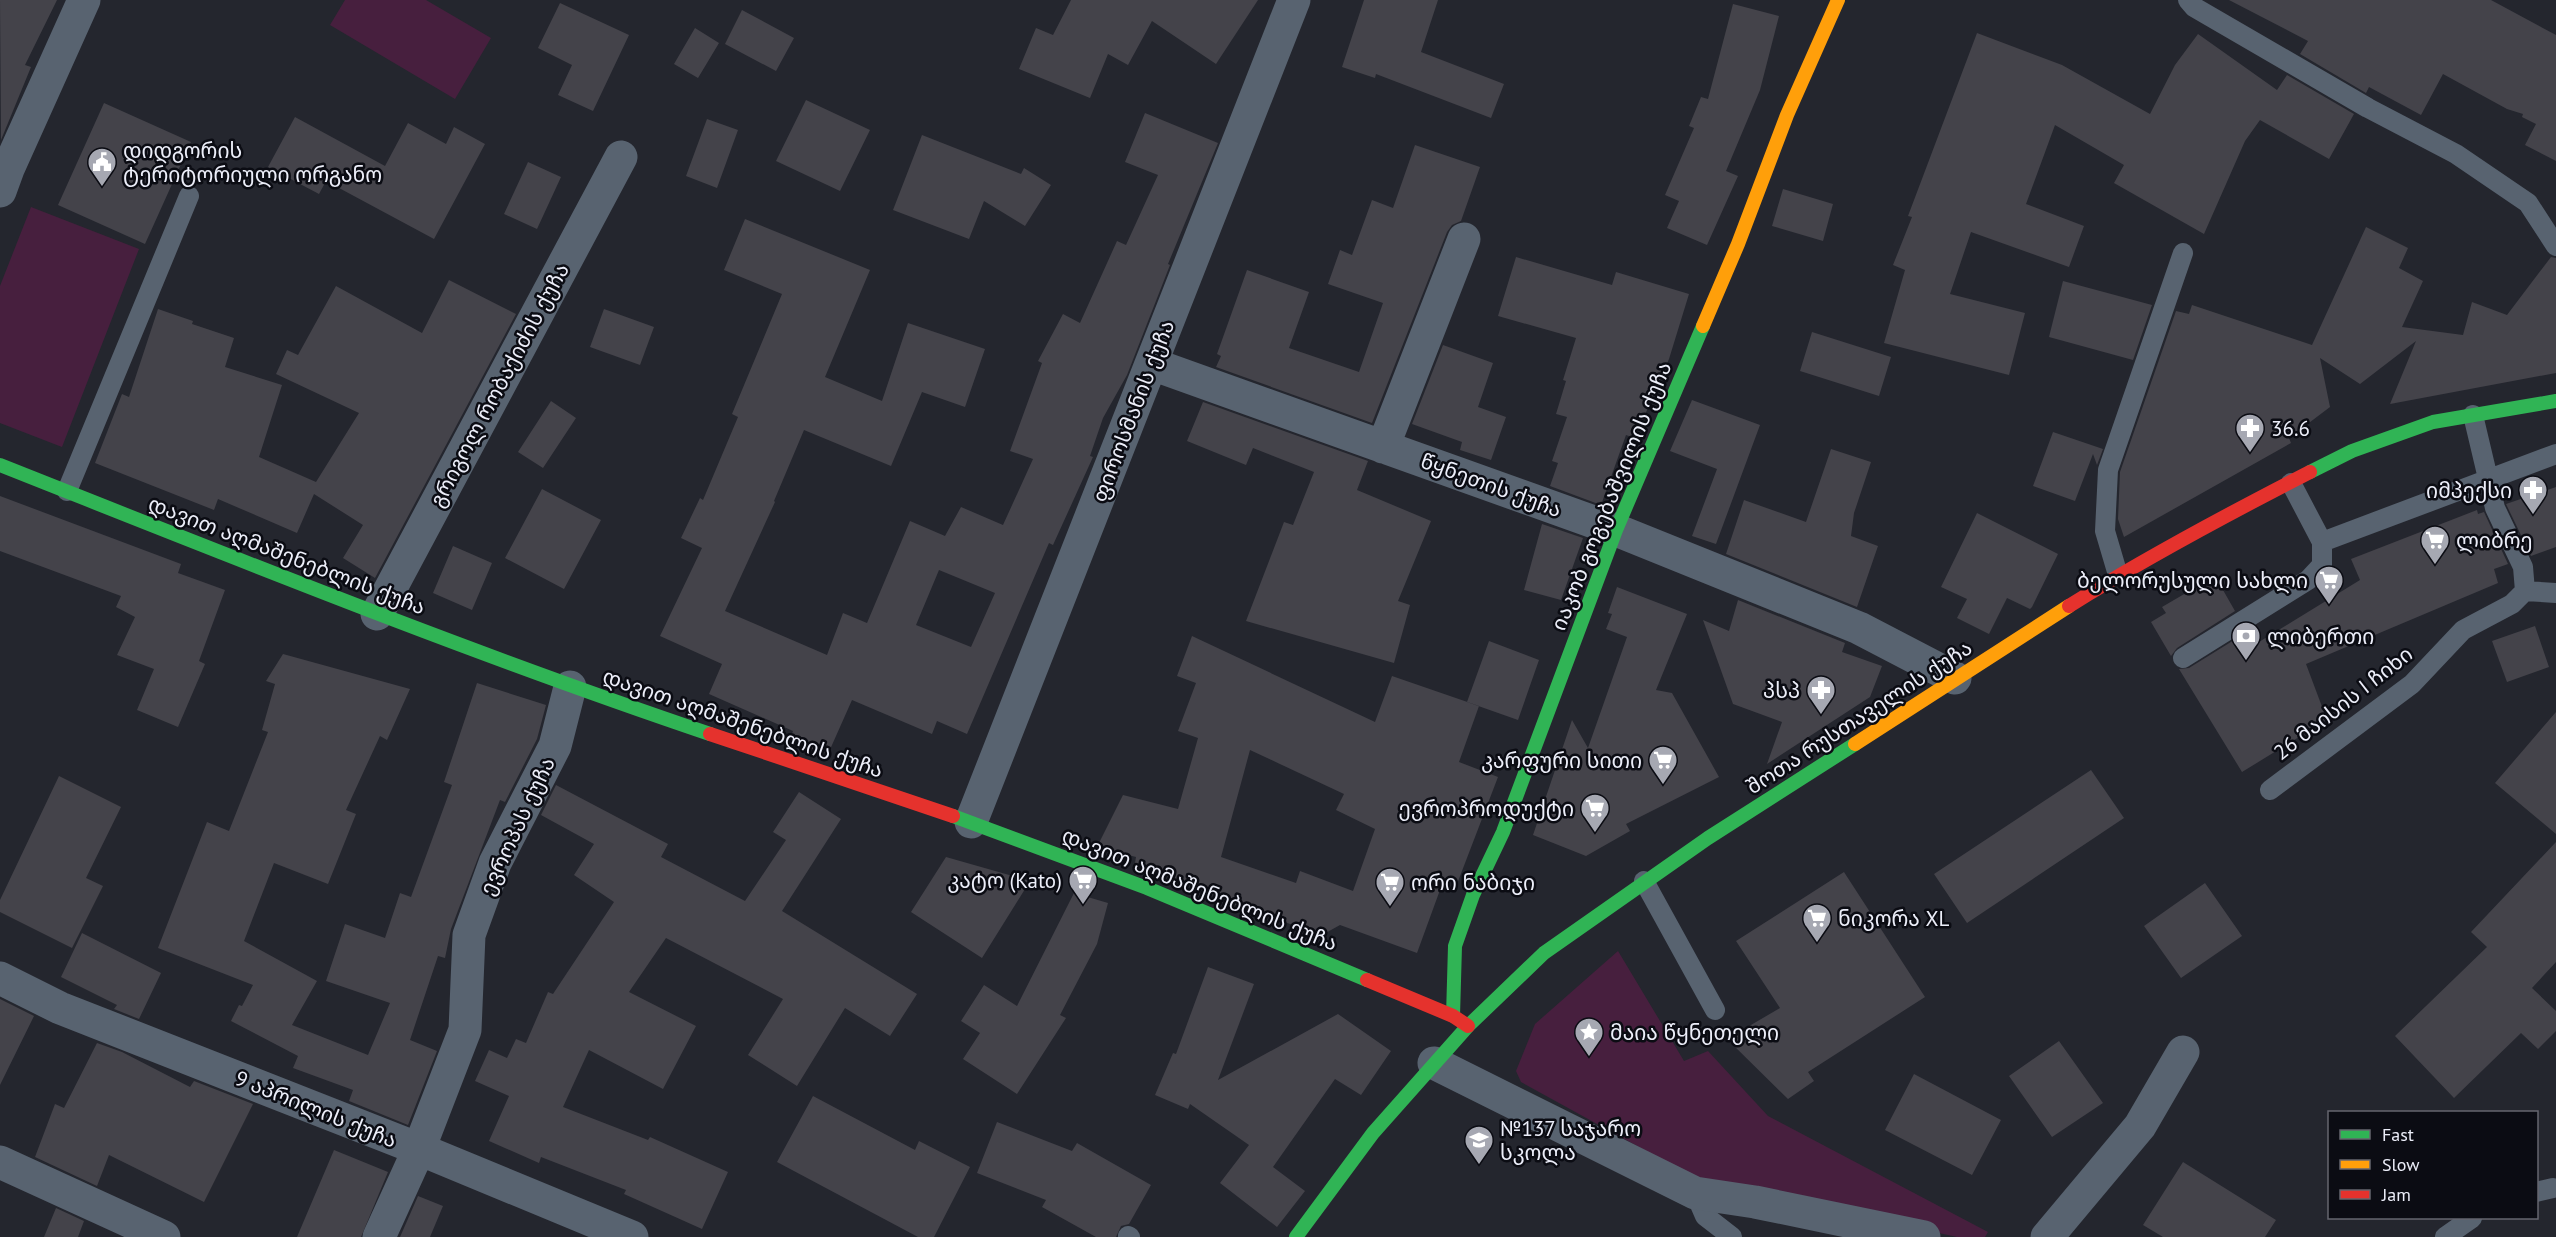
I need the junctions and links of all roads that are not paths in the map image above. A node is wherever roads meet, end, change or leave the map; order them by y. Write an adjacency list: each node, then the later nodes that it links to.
1 (84, 0): 6 (street)
2 (1294, 0): 11 (street, ფიროსმანის ქუჩა)
3 (1838, 0): 20 (street, იაკობ გოგებაშვილის ქუჩა)
4 (2188, 0): 9 (lane)
5 (621, 157): 25 (street, გრიგოლ რობაქიძის ქუჩა)
6 (3, 176)
7 (189, 196): 19 (lane)
8 (1464, 239): 14 (street)
9 (2556, 246)
10 (2183, 253): 22 (lane)
11 (1152, 364): 14 (street, წყნეთის ქუჩა); 30 (street, ფიროსმანის ქუჩა)
12 (2556, 401): 13 (street, შოთა რუსთაველის ქუჩა)
13 (2473, 415): 17 (lane); 18 (street, შოთა რუსთაველის ქუჩა)
14 (1383, 447): 20 (street, წყნეთის ქუჩა)
15 (2556, 454): 17 (lane)
16 (0, 465): 19 (street, დავით აღმაშენებლის ქუჩა)
17 (2488, 478): 21 (lane); 23 (lane)
18 (2291, 483): 21 (lane); 22 (street, შოთა რუსთაველის ქუჩა)
19 (67, 492): 25 (street, დავით აღმაშენებლის ქუჩა)
20 (1616, 530): 27 (street, წყნეთის ქუჩა); 34 (street, იაკობ გოგებაშვილის ქუჩა)
21 (2322, 542): 26 (lane)
22 (2118, 575): 27 (street, შოთა რუსთაველის ქუჩა)
23 (2525, 591): 24 (lane); 29 (lane, 26 მაისის I ჩიხი)
24 (2556, 593)
25 (377, 614): 28 (street, დავით აღმაშენებლის ქუჩა)
26 (2183, 658)
27 (1955, 678): 31 (street, შოთა რუსთაველის ქუჩა)
28 (570, 687): 30 (street, დავით აღმაშენებლის ქუჩა); 38 (street, ევროპას ქუჩა)
29 (2270, 790)
30 (971, 822): 34 (street, დავით აღმაშენებლის ქუჩა)
31 (1644, 881): 33 (lane); 35 (street, შოთა რუსთაველის ქუჩა)
32 (0, 978): 38 (street, 9 აპრილის ქუჩა)
33 (1715, 1010)
34 (1454, 1016): 35 (street, დავით აღმაშენებლის ქუჩა)
35 (1468, 1026): 37 (street, შოთა რუსთაველის ქუჩა)
36 (2183, 1052): 49 (street)
37 (1434, 1063): 40 (street); 46 (street, შოთა რუსთაველის ქუჩა)
38 (419, 1149): 44 (street, ევროპას ქუჩა); 45 (street, 9 აპრილის ქუჩა)
39 (0, 1162): 43 (street)
40 (1695, 1193): 42 (street); 47 (lane)
41 (2471, 1219): 50 (lane)
42 (1879, 1232): 48 (street)
43 (164, 1237)
44 (379, 1237)
45 (632, 1237)
46 (1296, 1237)
47 (1732, 1237)
48 (1924, 1237)
49 (2048, 1237)
50 (2445, 1237)

